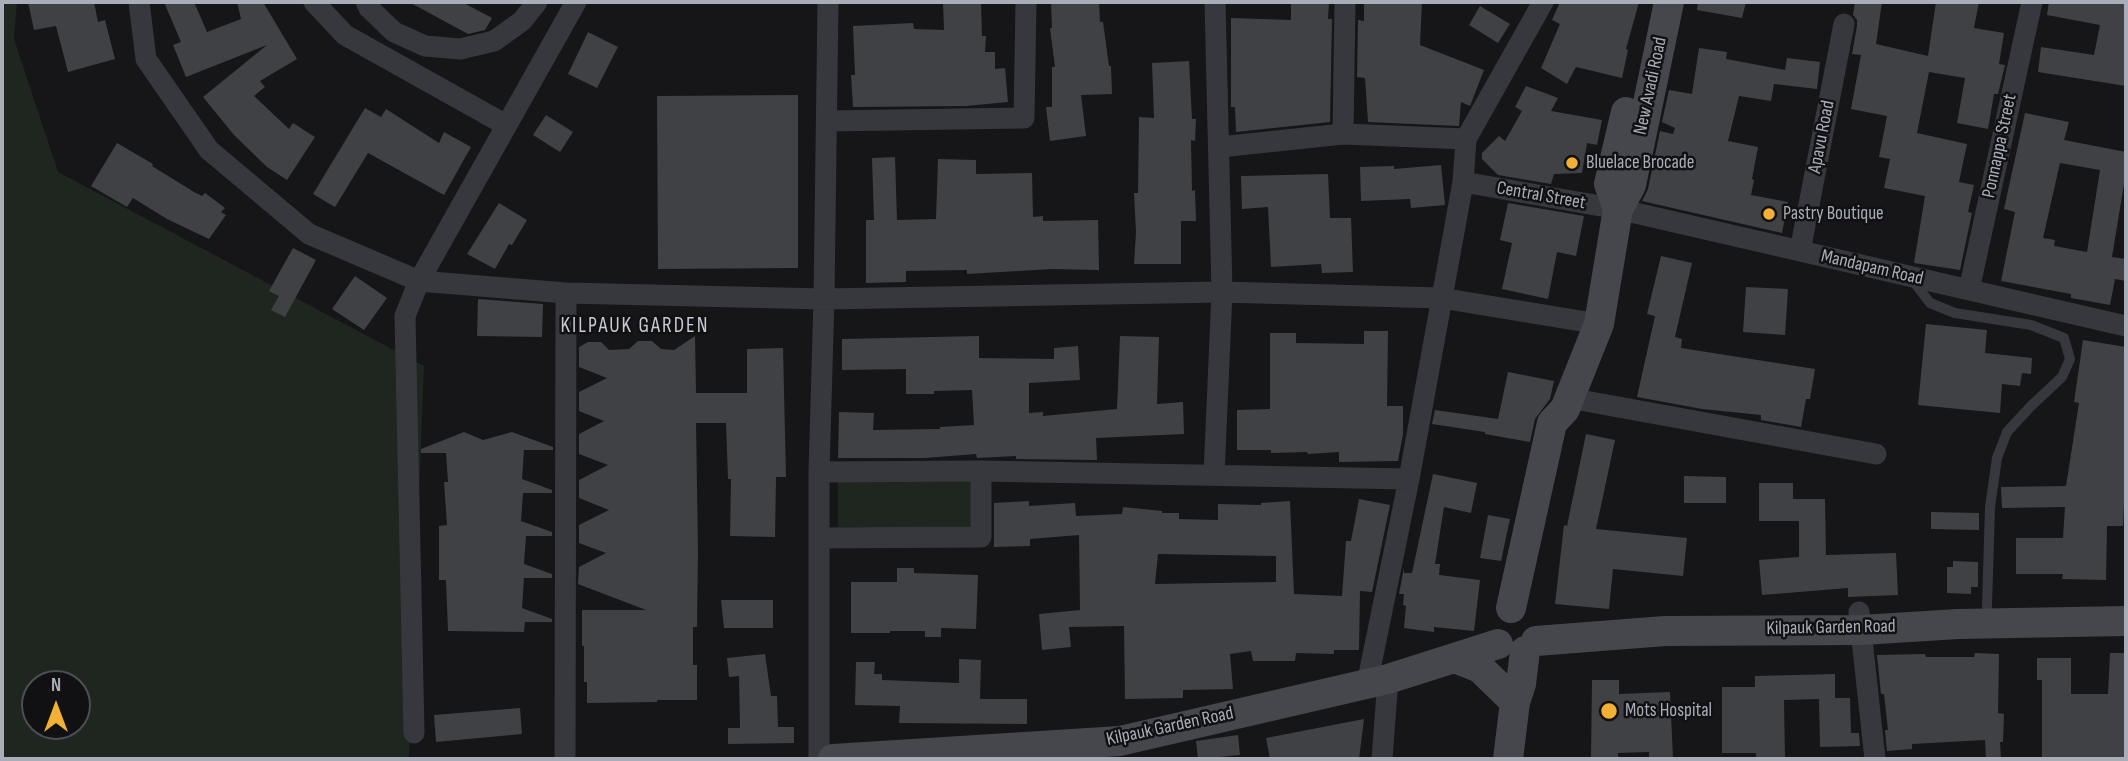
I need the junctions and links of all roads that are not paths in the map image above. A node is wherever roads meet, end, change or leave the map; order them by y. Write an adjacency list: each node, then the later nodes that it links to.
1 (139, 2): 24 (street)
2 (314, 2): 16 (street)
3 (366, 2): 4 (street)
4 (537, 2)
5 (828, 2): 15 (street)
6 (1026, 2): 15 (street)
7 (1215, 2): 19 (street)
8 (1345, 2): 17 (street)
9 (1543, 2): 18 (street)
10 (1652, 2): 21 (main road, New Avadi Road)
11 (1669, 2): 21 (main road, New Avadi Road)
12 (2032, 2): 25 (street, Ponnappa Street)
13 (568, 5): 16 (street)
14 (1844, 24): 22 (street, Apavu Road)
15 (827, 121): 29 (street)
16 (506, 125): 24 (street)
17 (1343, 134): 18 (street); 19 (street)
18 (1466, 139): 20 (street)
19 (1220, 147): 26 (street)
20 (1463, 182): 21 (street, Central Street); 28 (street)
21 (1618, 209): 22 (street, Mandapam Road); 30 (main road, New Avadi Road)
22 (1800, 251): 23 (street, Mandapam Road)
23 (1909, 276): 25 (street, Mandapam Road); 39 (lane)
24 (419, 281): 27 (street); 47 (street)
25 (1969, 290): 31 (street, Mandapam Road)
26 (1222, 292): 28 (street); 29 (street); 36 (street)
27 (566, 293): 29 (street); 50 (street)
28 (1441, 298): 30 (street); 37 (street)
29 (824, 299): 35 (street)
30 (1599, 324): 32 (main road, New Avadi Road)
31 (2126, 326)
32 (1567, 403): 33 (street); 43 (main road, New Avadi Road)
33 (1876, 454)
34 (981, 471): 35 (street); 36 (street); 38 (street)
35 (819, 472): 38 (street)
36 (1214, 475): 37 (street)
37 (1409, 479): 45 (street)
38 (819, 538): 51 (street)
39 (1987, 606): 40 (main road, Kilpauk Garden Road); 41 (main road, Kilpauk Garden Road)
40 (2126, 607)
41 (1860, 621): 42 (main road, Kilpauk Garden Road); 43 (main road, Kilpauk Garden Road); 54 (street)
42 (2126, 621)
43 (1519, 632): 44 (main road, Kilpauk Garden Road); 46 (main road, New Avadi Road)
44 (1455, 658): 45 (main road, Kilpauk Garden Road); 46 (main road)
45 (1378, 681): 48 (main road, Kilpauk Garden Road); 53 (street)
46 (1515, 702): 49 (main road, New Avadi Road)
47 (414, 733)
48 (1120, 750): 52 (main road, Kilpauk Garden Road)
49 (1513, 755)
50 (565, 759)
51 (819, 759)
52 (833, 759)
53 (1382, 759)
54 (1875, 759)

